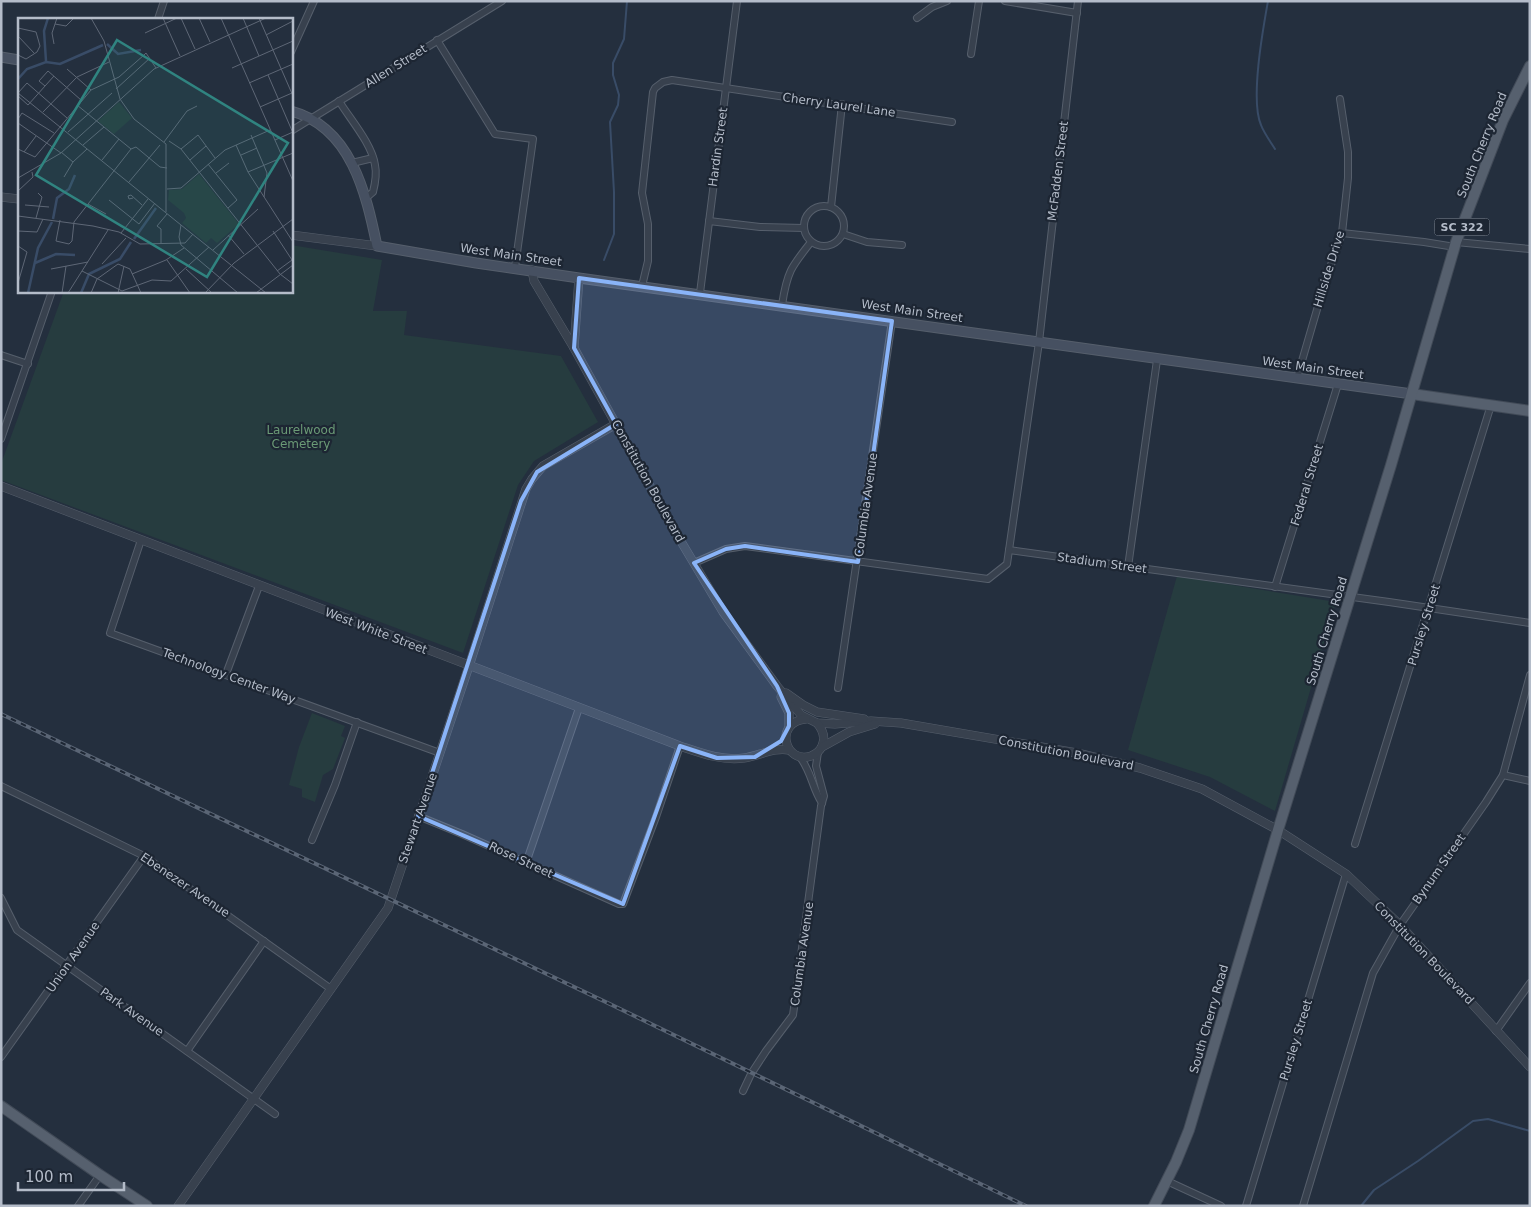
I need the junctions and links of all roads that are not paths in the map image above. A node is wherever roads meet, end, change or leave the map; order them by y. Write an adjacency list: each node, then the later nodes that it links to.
1 (164, 1): 10 (street)
2 (314, 1): 13 (street)
3 (502, 1): 12 (street, Allen Street)
4 (737, 1): 18 (street, Hardin Street)
5 (947, 1): 11 (street)
6 (979, 1): 14 (street)
7 (1005, 1): 9 (street)
8 (1078, 1): 9 (street, McFadden Street)
9 (1076, 13): 50 (street, McFadden Street)
10 (158, 18)
11 (917, 18)
12 (437, 40): 20 (street, Allen Street); 42 (street)
13 (292, 50)
14 (971, 54)
15 (1, 57): 16 (main road)
16 (18, 60)
17 (1530, 66): 39 (main road, South Cherry Road / SC 322)
18 (726, 89): 21 (street, Cherry Laurel Lane); 32 (street, Hardin Street); 45 (street, Cherry Laurel Lane)
19 (1340, 99): 34 (street, Hillside Drive)
20 (339, 101): 23 (street, Allen Street); 26 (street)
21 (842, 104): 24 (street, Cherry Laurel Lane); 31 (street)
22 (292, 111): 23 (main road)
23 (311, 118): 25 (street, Allen Street); 27 (main road)
24 (952, 122)
25 (292, 130)
26 (373, 158): 27 (street); 29 (street)
27 (352, 163): 29 (main road)
28 (1, 197): 30 (street)
29 (366, 198): 40 (main road)
30 (18, 199)
31 (831, 207): 33 (street); 35 (street)
32 (709, 221): 33 (street); 47 (street, Hardin Street)
33 (804, 228): 37 (street)
34 (1342, 233): 39 (street); 55 (street, Hillside Drive)
35 (843, 234): 37 (street); 38 (street)
36 (292, 235): 40 (street, West Main Street)
37 (811, 242): 48 (street)
38 (902, 245)
39 (1456, 245): 41 (street); 57 (main road, South Cherry Road / SC 322)
40 (377, 246): 42 (main road, West Main Street)
41 (1530, 249)
42 (515, 267): 43 (main road, West Main Street)
43 (532, 270): 44 (main road, West Main Street); 51 (street, Constitution Boulevard)
44 (579, 278): 45 (main road, West Main Street); 51 (street)
45 (642, 286): 47 (main road, West Main Street)
46 (52, 292): 54 (street)
47 (700, 294): 48 (main road, West Main Street)
48 (782, 305): 49 (main road, West Main Street)
49 (892, 321): 50 (main road, West Main Street); 65 (street, Columbia Avenue)
50 (1039, 342): 53 (main road, West Main Street); 64 (street, McFadden Street)
51 (574, 348): 60 (street, Constitution Boulevard)
52 (1, 355): 54 (street)
53 (1157, 360): 55 (main road, West Main Street); 67 (street)
54 (28, 364): 61 (street)
55 (1297, 378): 56 (main road, West Main Street)
56 (1338, 384): 57 (main road, West Main Street); 69 (street, Federal Street)
57 (1412, 394): 58 (main road, West Main Street); 70 (main road, South Cherry Road)
58 (1491, 405): 59 (main road, West Main Street); 71 (street, Pursley Street)
59 (1530, 411)
60 (616, 424): 66 (street, Constitution Boulevard); 73 (street, Stewart Avenue)
61 (1, 439)
62 (1, 486): 63 (street, West White Street)
63 (141, 540): 68 (street, West White Street); 74 (street, Technology Center Way)
64 (1009, 550): 65 (street); 67 (street, Stadium Street)
65 (858, 562): 66 (street); 77 (street, Columbia Avenue)
66 (694, 563): 76 (street, Constitution Boulevard)
67 (1128, 566): 69 (street, Stadium Street)
68 (259, 586): 73 (street, West White Street); 74 (street)
69 (1275, 587): 70 (street, Stadium Street)
70 (1350, 597): 71 (street, Stadium Street); 97 (main road, South Cherry Road)
71 (1429, 608): 72 (street, Stadium Street); 99 (street, Pursley Street)
72 (1530, 623)
73 (469, 666): 78 (street, West White Street); 89 (street, Stewart Avenue)
74 (226, 674): 81 (street, Technology Center Way)
75 (1530, 675): 92 (street, Bynum Street)
76 (778, 687): 79 (street, Constitution Boulevard); 80 (street); 84 (street, Constitution Boulevard)
77 (838, 688)
78 (579, 708): 86 (street, West White Street); 101 (street)
79 (806, 719): 83 (street, Constitution Boulevard); 84 (street)
80 (871, 721): 82 (street, Constitution Boulevard); 83 (street, Constitution Boulevard)
81 (358, 722): 89 (street, Technology Center Way); 98 (street)
82 (883, 722): 87 (street, Constitution Boulevard); 97 (street, Constitution Boulevard)
83 (817, 724): 87 (street)
84 (789, 726): 85 (street, Constitution Boulevard)
85 (786, 735): 88 (street, Constitution Boulevard); 90 (street, West White Street)
86 (680, 746): 90 (street, West White Street); 101 (street, Rose Street)
87 (820, 749): 91 (street, Constitution Boulevard); 95 (street, Columbia Avenue)
88 (789, 750): 90 (street, West White Street); 91 (street)
89 (440, 753): 96 (street, Stewart Avenue)
90 (755, 757)
91 (800, 757): 95 (street, Columbia Avenue)
92 (1503, 775): 93 (street); 104 (street, Bynum Street)
93 (1530, 780)
94 (1, 786): 100 (street, Ebenezer Avenue)
95 (822, 803): 113 (street, Columbia Avenue)
96 (418, 816): 101 (street, Rose Street); 108 (street, Stewart Avenue)
97 (1278, 830): 102 (street, Constitution Boulevard); 118 (main road, South Cherry Road)
98 (312, 840)
99 (1355, 844)
100 (144, 856): 105 (street, Ebenezer Avenue); 106 (street, Union Avenue)
101 (526, 863)
102 (1346, 874): 104 (street, Constitution Boulevard); 124 (street, Pursley Street)
103 (1, 898): 106 (street, Park Avenue)
104 (1400, 925): 109 (street, Constitution Boulevard); 125 (street, Bynum Street)
105 (264, 941): 108 (street, Ebenezer Avenue); 110 (street)
106 (66, 966): 110 (street, Park Avenue); 111 (street, Union Avenue)
107 (1530, 983): 109 (street)
108 (331, 989): 114 (street, Stewart Avenue)
109 (1496, 1031): 112 (street, Constitution Boulevard)
110 (186, 1051): 114 (street, Park Avenue)
111 (1, 1057)
112 (1530, 1067)
113 (743, 1091)
114 (254, 1098): 116 (street, Park Avenue); 121 (street, Stewart Avenue)
115 (1, 1106): 117 (main road)
116 (275, 1114)
117 (100, 1175): 119 (street); 120 (main road)
118 (1167, 1181): 122 (main road, South Cherry Road); 123 (street)
119 (78, 1206)
120 (147, 1206)
121 (178, 1206)
122 (1154, 1206)
123 (1221, 1206)
124 (1246, 1206)
125 (1303, 1206)

